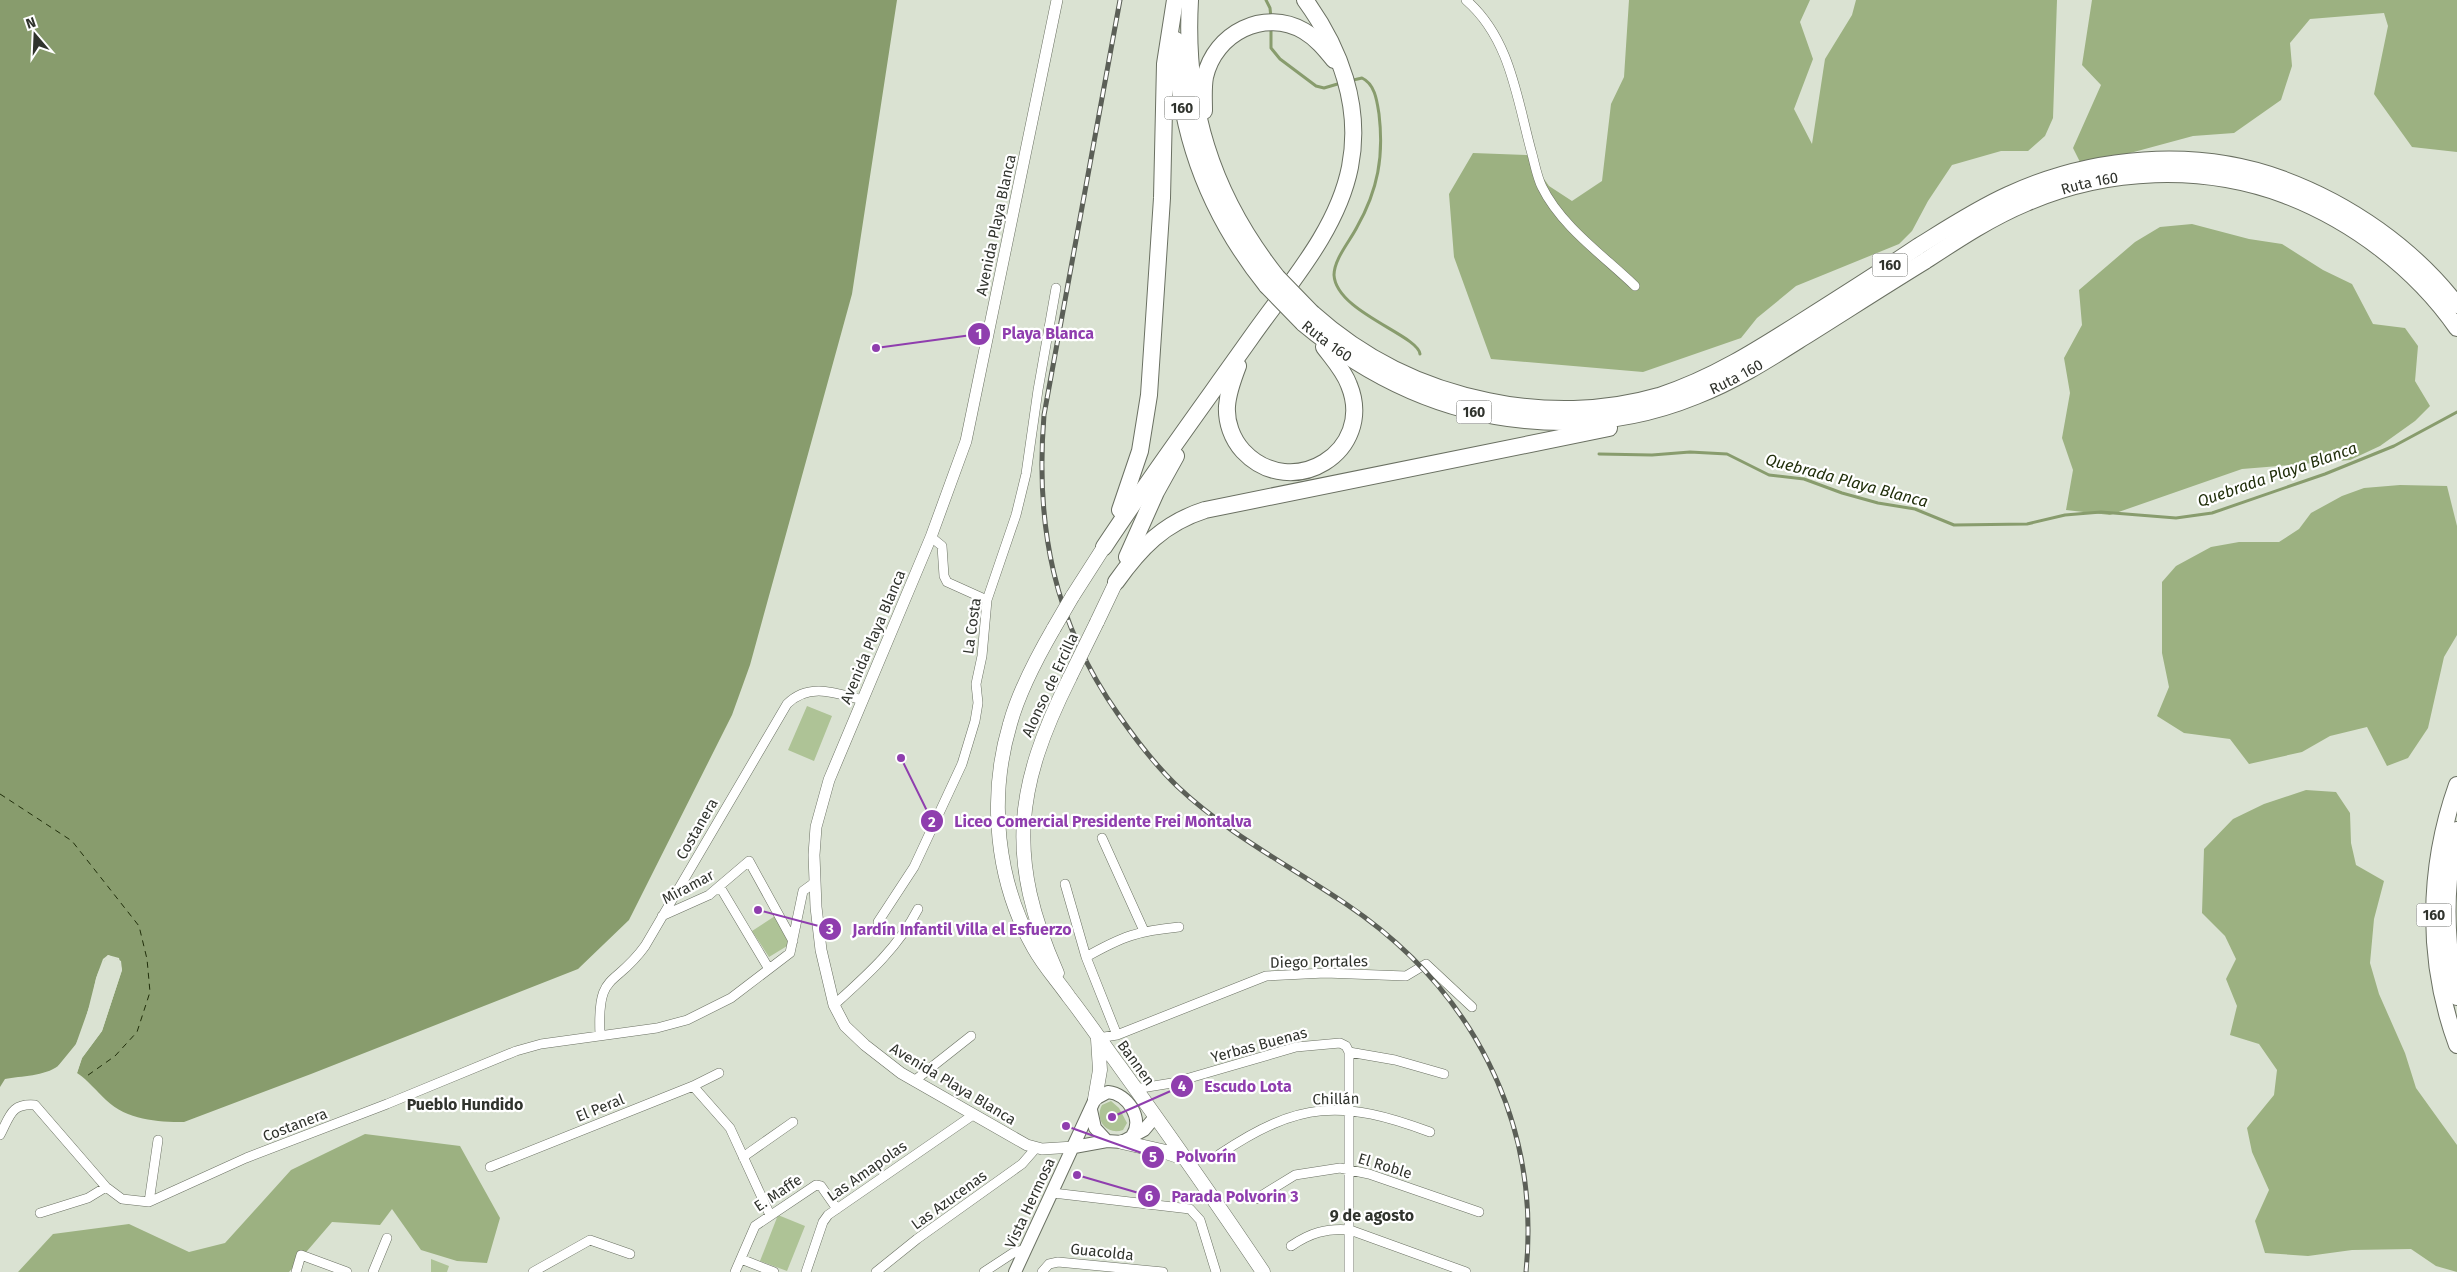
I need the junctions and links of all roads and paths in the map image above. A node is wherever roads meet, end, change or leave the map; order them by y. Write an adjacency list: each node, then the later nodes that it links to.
1 (1056, 0): 17 (street, Avenida Playa Blanca)
2 (1176, 0): 8 (highway, Ruta 160 / 160); 18 (highway)
3 (1190, 0): 7 (highway, Ruta 160 / 160)
4 (1305, 0): 6 (highway)
5 (1466, 0): 9 (street)
6 (1346, 80): 7 (highway); 14 (highway)
7 (1209, 158): 8 (highway, Ruta 160 / 160)
8 (1272, 281): 12 (highway, Ruta 160 / 160, bridge)
9 (1635, 286)
10 (1056, 288): 20 (street, La Costa)
11 (2457, 305): 12 (highway, Ruta 160 / 160)
12 (1308, 318): 14 (highway); 15 (highway, Ruta 160 / 160)
13 (2457, 328): 15 (highway, Ruta 160 / 160)
14 (1245, 345): 16 (highway)
15 (1667, 407): 19 (highway)
16 (1197, 414): 18 (highway); 19 (highway)
17 (931, 537): 20 (street); 21 (street, Avenida Playa Blanca)
18 (1104, 546): 36 (main road, Alonso de Ercilla, bridge)
19 (1116, 582): 36 (main road, Alonso de Ercilla, bridge)
20 (987, 600): 30 (street, La Costa)
21 (862, 700): 25 (street, Avenida Playa Blanca); 29 (street, Costanera)
22 (2457, 785): 44 (highway, 160)
23 (2457, 830): 37 (highway, 160)
24 (1102, 838): 32 (street)
25 (814, 883): 33 (street, Costanera); 38 (street, Avenida Playa Blanca)
26 (1065, 884): 34 (street)
27 (720, 887): 29 (street, Miramar); 33 (street, Miramar); 35 (street)
28 (918, 909): 38 (street)
29 (662, 916): 40 (street, Costanera)
30 (878, 922)
31 (1179, 927): 32 (street)
32 (1144, 931): 34 (street)
33 (793, 942): 35 (street, Costanera)
34 (1086, 957): 41 (street)
35 (769, 969): 40 (street, Costanera)
36 (1069, 996): 43 (main road, Bannen)
37 (2457, 997)
38 (834, 1005): 48 (street, Avenida Playa Blanca)
39 (1472, 1007): 41 (street, Diego Portales)
40 (600, 1035): 72 (street, Costanera)
41 (1117, 1035): 43 (street, Diego Portales)
42 (971, 1036): 48 (street)
43 (1098, 1038): 50 (main road, Bannen); 52 (main road)
44 (2457, 1045)
45 (1349, 1052): 47 (street, Yerbas Buenas); 50 (street, Yerbas Buenas); 53 (street)
46 (719, 1073): 49 (street, El Peral)
47 (1444, 1074)
48 (914, 1081): 54 (street, Avenida Playa Blanca)
49 (693, 1086): 65 (street); 67 (street, El Peral)
50 (1135, 1089): 51 (main road); 55 (main road, Bannen)
51 (1111, 1092): 52 (main road); 59 (main road)
52 (1093, 1104): 61 (main road); 63 (main road, Vista Hermosa)
53 (1349, 1110): 57 (street, Chillán); 64 (street, Chillán); 68 (street)
54 (973, 1115): 62 (street, Avenida Playa Blanca); 73 (street, Las Amapolas)
55 (1155, 1116): 59 (main road); 66 (main road, Bannen)
56 (793, 1122): 65 (street)
57 (1430, 1132)
58 (0, 1135): 69 (street)
59 (1127, 1139): 61 (main road, Vista Hermosa); 66 (main road)
60 (158, 1140): 72 (street)
61 (1108, 1141): 63 (main road, Vista Hermosa)
62 (1036, 1148): 63 (street, Avenida Playa Blanca); 90 (street, Las Azucenas)
63 (1074, 1148): 70 (main road, Vista Hermosa)
64 (1220, 1154)
65 (743, 1157): 76 (street)
66 (1184, 1158): 96 (main road, Bannen)
67 (490, 1167)
68 (1350, 1169): 71 (street, El Roble); 74 (street, El Roble); 77 (street)
69 (106, 1186): 72 (street); 75 (street)
70 (1053, 1193): 80 (main road, Vista Hermosa); 95 (street)
71 (1256, 1199)
72 (149, 1202)
73 (837, 1209): 76 (street, E. Maffe); 89 (street, Las Amapolas)
74 (1479, 1212)
75 (40, 1213)
76 (770, 1215): 82 (street, E. Maffe)
77 (1350, 1230): 79 (street); 97 (street); 98 (street)
78 (387, 1238): 85 (street)
79 (1291, 1246)
80 (1026, 1249): 91 (street); 92 (main road, Vista Hermosa)
81 (630, 1254): 86 (street)
82 (740, 1259): 87 (street); 88 (street)
83 (296, 1272): 84 (street)
84 (347, 1272)
85 (373, 1272)
86 (533, 1272)
87 (735, 1272)
88 (774, 1272)
89 (806, 1272)
90 (876, 1272)
91 (984, 1272)
92 (1015, 1272)
93 (1042, 1272): 94 (street, Guacolda)
94 (1163, 1272)
95 (1216, 1272)
96 (1263, 1272)
97 (1349, 1272)
98 (1466, 1272)

